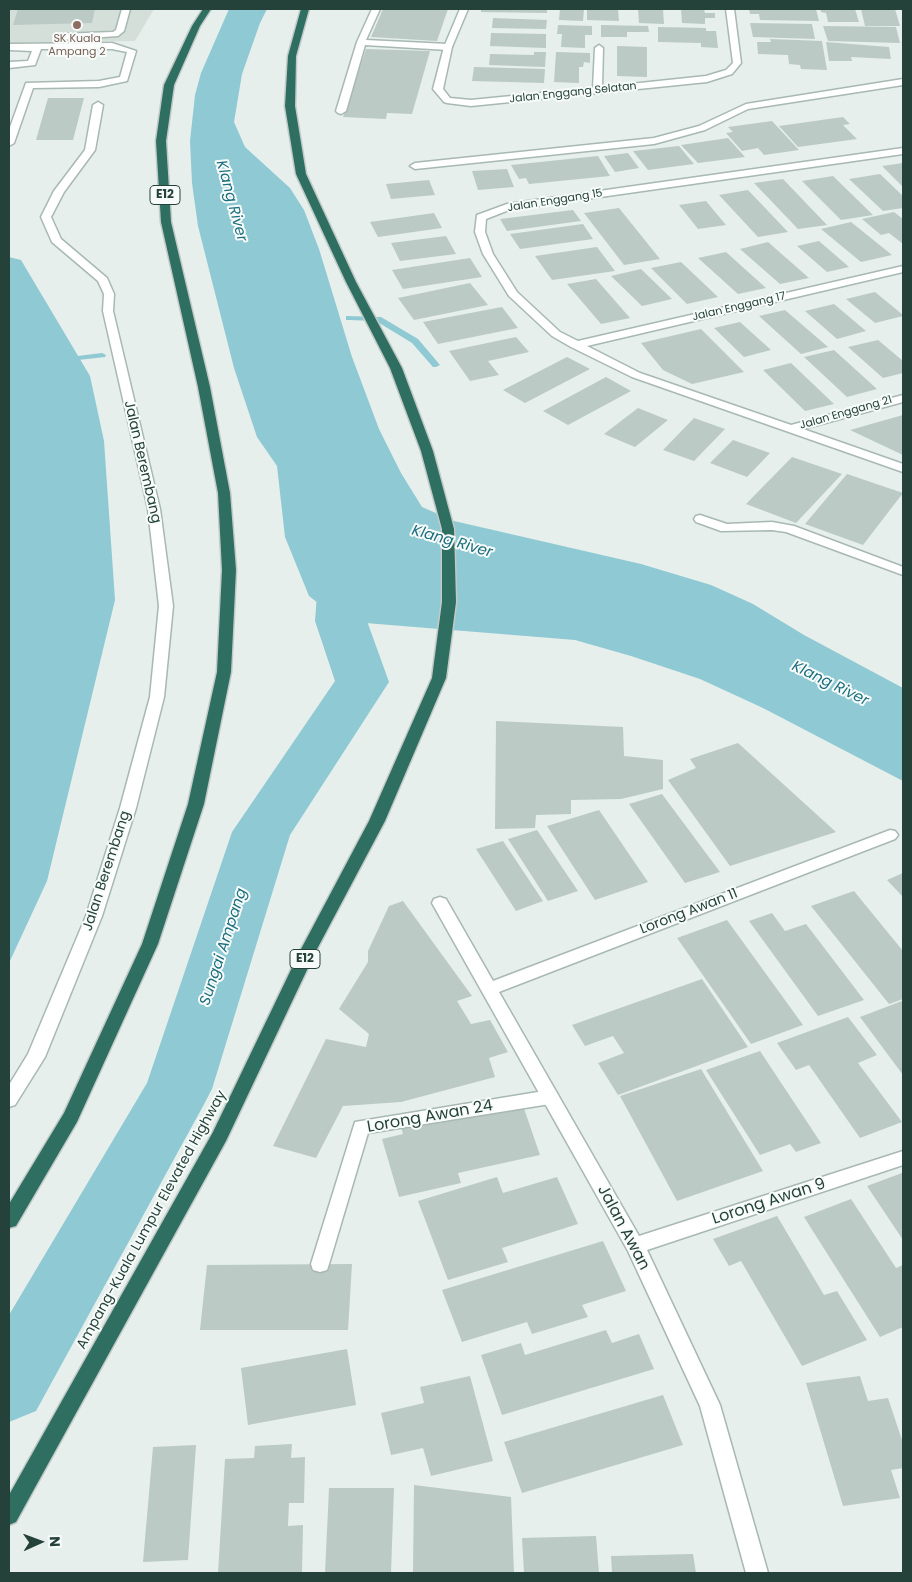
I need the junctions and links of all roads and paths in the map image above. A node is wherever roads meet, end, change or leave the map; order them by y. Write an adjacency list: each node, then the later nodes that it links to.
1 (126, 9): 7 (street)
2 (207, 9): 34 (highway, E12)
3 (305, 9): 37 (highway, Ampang-Kuala Lumpur Elevated Highway / E12)
4 (376, 9): 8 (street)
5 (464, 9): 9 (street, Jalan Enggang Selatan)
6 (730, 9): 15 (street, Jalan Enggang Selatan)
7 (46, 37)
8 (361, 42): 9 (street); 17 (street)
9 (448, 47): 15 (street, Jalan Enggang Selatan)
10 (9, 48): 11 (street)
11 (29, 48): 13 (street); 18 (street)
12 (599, 48): 15 (street)
13 (9, 66)
14 (903, 82): 20 (street)
15 (597, 90)
16 (98, 105): 32 (street, Jalan Berembang)
17 (341, 111)
18 (9, 143)
19 (903, 152): 22 (street, Jalan Enggang 15)
20 (415, 166)
21 (903, 269): 22 (street, Jalan Enggang 17)
22 (575, 345): 24 (street, Jalan Enggang 15)
23 (903, 398): 24 (street, Jalan Enggang 21)
24 (789, 429): 25 (street, Jalan Enggang 15)
25 (903, 468)
26 (700, 519): 27 (street)
27 (903, 572)
28 (890, 835): 30 (street, Lorong Awan 11)
29 (440, 903): 30 (street, Jalan Awan)
30 (489, 989): 31 (street, Jalan Awan)
31 (550, 1097): 35 (street, Jalan Awan); 36 (street, Lorong Awan 24)
32 (9, 1100)
33 (903, 1158): 35 (street, Lorong Awan 9)
34 (9, 1220)
35 (635, 1246): 38 (street, Jalan Awan)
36 (320, 1264)
37 (9, 1515)
38 (758, 1573)

